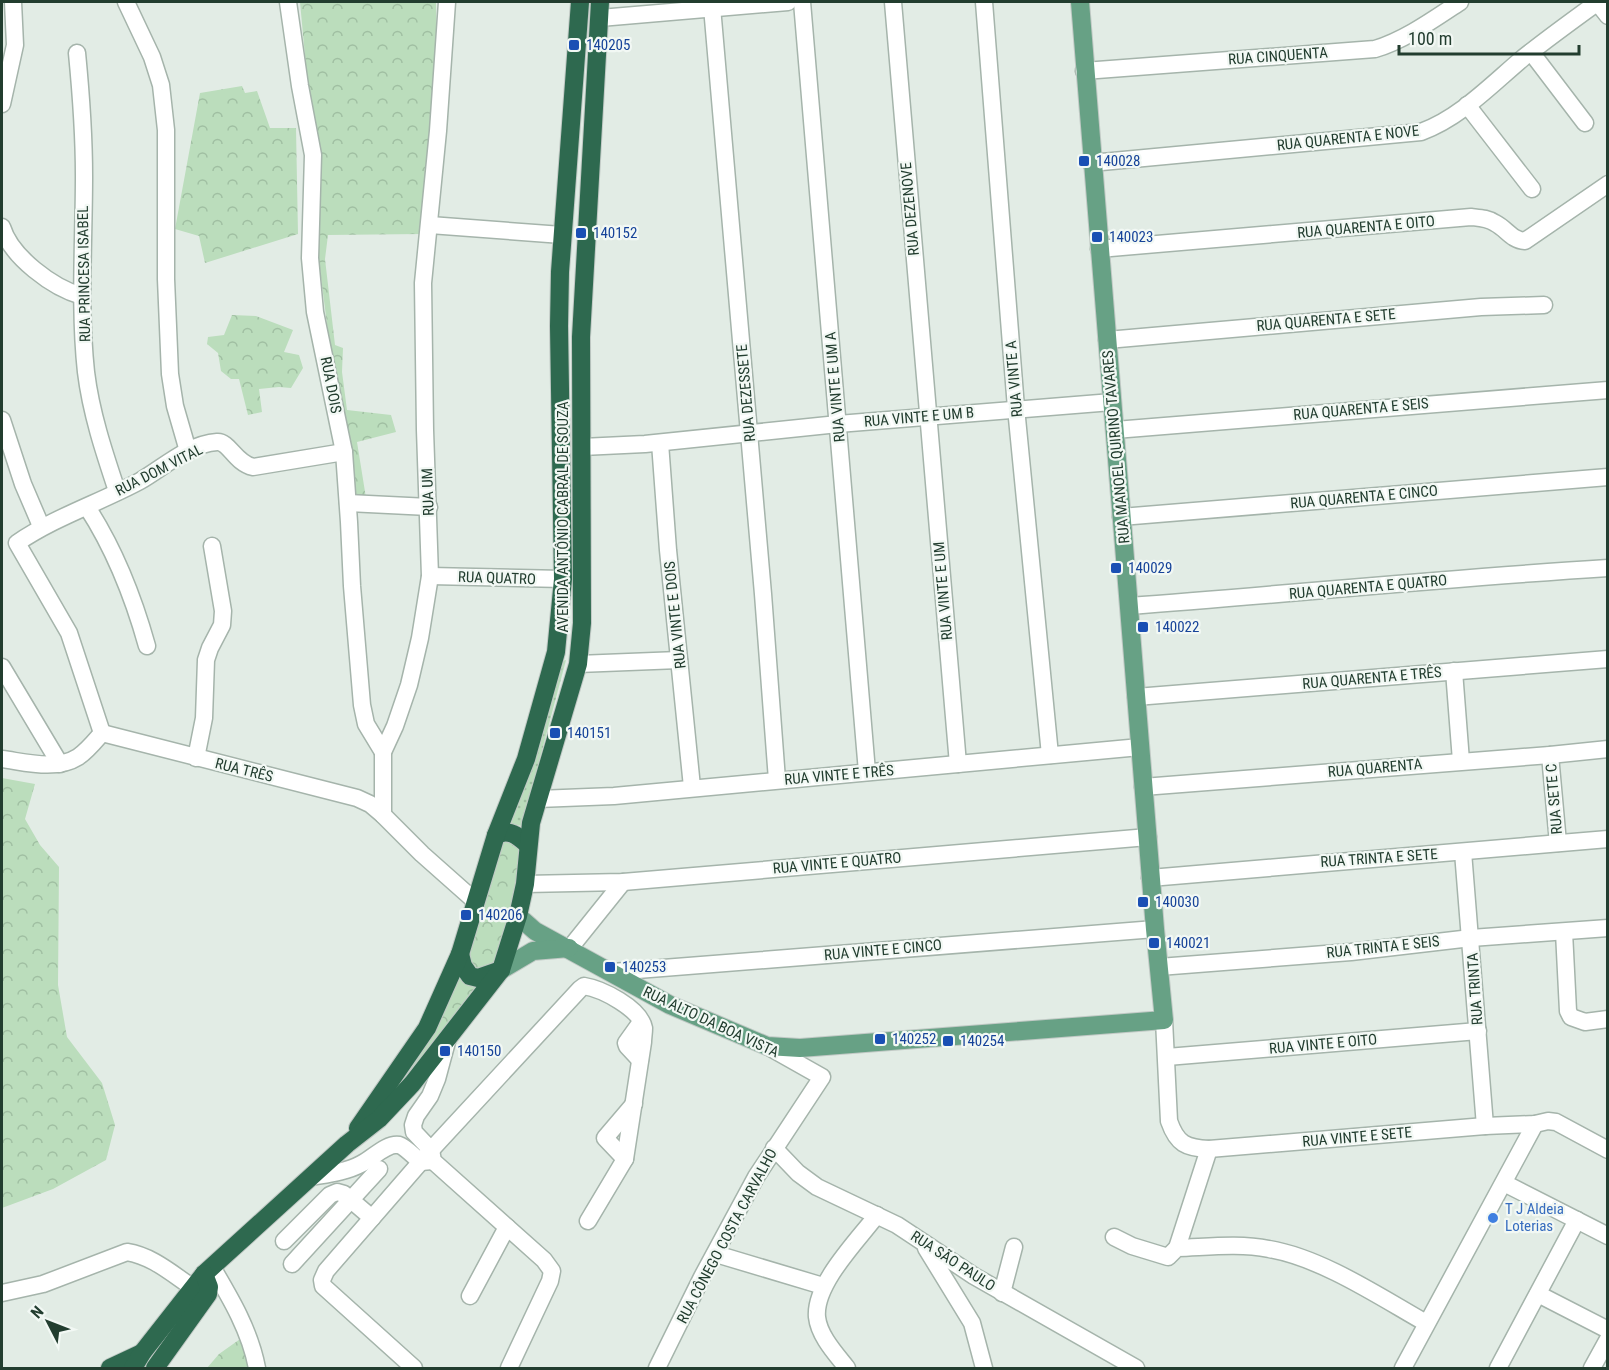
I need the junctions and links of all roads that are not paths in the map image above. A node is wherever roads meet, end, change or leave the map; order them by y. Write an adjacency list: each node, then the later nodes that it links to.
1 (13, 2): 19 (street)
2 (126, 2): 42 (street)
3 (447, 2): 25 (street, RUA UM)
4 (580, 2): 27 (highway, AVENIDA ANTÔNIO CABRAL DE SOUZA)
5 (788, 2): 12 (street)
6 (802, 2): 36 (street, RUA VINTE E UM A)
7 (893, 2): 35 (street, RUA DEZENOVE)
8 (984, 2): 34 (street, RUA VINTE A)
9 (1080, 2): 18 (main road, RUA MANOEL QUIRINO TAVARES)
10 (1460, 2): 18 (street, RUA CINQUENTA)
11 (1597, 2): 15 (street); 17 (street, RUA QUARENTA E NOVE)
12 (712, 7): 14 (street); 39 (street, RUA DEZESSETE)
13 (288, 8): 43 (street, RUA DOIS)
14 (600, 10): 41 (highway, AVENIDA ANTÔNIO CABRAL DE SOUZA)
15 (1608, 16)
16 (77, 52): 29 (street, RUA PRINCESA ISABEL)
17 (1531, 52): 20 (street, RUA QUARENTA E NOVE); 21 (street)
18 (1084, 71): 22 (main road, RUA MANOEL QUIRINO TAVARES)
19 (2, 104)
20 (1467, 105): 22 (street, RUA QUARENTA E NOVE); 24 (street)
21 (1585, 123)
22 (1091, 163): 28 (main road, RUA MANOEL QUIRINO TAVARES)
23 (1608, 184): 28 (street, RUA QUARENTA E OITO)
24 (1532, 189)
25 (430, 225): 27 (street); 48 (street, RUA UM)
26 (2, 227): 29 (street)
27 (562, 235): 54 (highway, AVENIDA ANTÔNIO CABRAL DE SOUZA)
28 (1099, 249): 31 (main road, RUA MANOEL QUIRINO TAVARES)
29 (82, 296): 45 (street, RUA PRINCESA ISABEL)
30 (1544, 305): 31 (street, RUA QUARENTA E SETE)
31 (1107, 340): 33 (main road, RUA MANOEL QUIRINO TAVARES)
32 (1608, 390): 38 (street, RUA QUARENTA E SEIS)
33 (1112, 402): 34 (street, RUA VINTE E UM B); 38 (main road, RUA MANOEL QUIRINO TAVARES)
34 (1016, 408): 35 (street, RUA VINTE E UM B); 68 (street, RUA VINTE A)
35 (928, 417): 36 (street, RUA VINTE E UM B); 73 (street, RUA VINTE E UM)
36 (838, 424): 39 (street, RUA VINTE E UM B); 74 (street, RUA VINTE E UM A)
37 (3, 430): 50 (street)
38 (1115, 430): 49 (main road, RUA MANOEL QUIRINO TAVARES)
39 (750, 434): 40 (street, RUA VINTE E UM B); 75 (street, RUA DEZESSETE)
40 (660, 443): 41 (street, RUA VINTE E UM B); 58 (street, RUA VINTE E DOIS)
41 (582, 447): 59 (highway, AVENIDA ANTÔNIO CABRAL DE SOUZA)
42 (188, 451): 43 (street, RUA DOM VITAL); 45 (street, RUA DOM VITAL)
43 (344, 452): 46 (street, RUA DOIS)
44 (1608, 477): 49 (street, RUA QUARENTA E CINCO)
45 (117, 491): 47 (street, RUA DOM VITAL)
46 (348, 503): 48 (street); 66 (street, RUA DOIS)
47 (87, 507): 50 (street, RUA DOM VITAL); 56 (street)
48 (429, 507): 53 (street, RUA UM)
49 (1121, 518): 55 (main road, RUA MANOEL QUIRINO TAVARES)
50 (41, 526): 63 (street, RUA DOM VITAL)
51 (212, 546): 69 (street)
52 (1608, 568): 55 (street, RUA QUARENTA E QUATRO)
53 (430, 576): 54 (street, RUA QUATRO); 66 (street, RUA UM)
54 (563, 579): 80 (highway, AVENIDA ANTÔNIO CABRAL DE SOUZA)
55 (1129, 606): 62 (main road, RUA MANOEL QUIRINO TAVARES)
56 (147, 646)
57 (1608, 659): 61 (street, RUA QUARENTA E TRÊS)
58 (679, 660): 59 (street); 77 (street, RUA VINTE E DOIS)
59 (578, 664): 78 (highway, AVENIDA ANTÔNIO CABRAL DE SOUZA)
60 (2, 667): 72 (street)
61 (1454, 672): 62 (street, RUA QUARENTA E TRÊS); 71 (street)
62 (1136, 697): 64 (main road, RUA MANOEL QUIRINO TAVARES)
63 (102, 733): 69 (street, RUA TRÊS); 72 (street)
64 (1140, 747): 68 (street, RUA VINTE E TRÊS); 76 (main road, RUA MANOEL QUIRINO TAVARES)
65 (1608, 749): 67 (street, RUA QUARENTA)
66 (383, 752): 79 (street)
67 (1550, 755): 71 (street, RUA QUARENTA); 83 (street, RUA SETE C)
68 (1050, 756): 73 (street, RUA VINTE E TRÊS)
69 (196, 758): 79 (street, RUA TRÊS)
70 (2, 759): 72 (street)
71 (1461, 761): 76 (street, RUA QUARENTA)
72 (60, 764)
73 (958, 764): 74 (street, RUA VINTE E TRÊS)
74 (867, 772): 75 (street, RUA VINTE E TRÊS)
75 (777, 780): 77 (street, RUA VINTE E TRÊS)
76 (1143, 787): 81 (main road, RUA MANOEL QUIRINO TAVARES)
77 (692, 788): 78 (street, RUA VINTE E TRÊS)
78 (538, 799): 84 (highway, AVENIDA ANTÔNIO CABRAL DE SOUZA)
79 (383, 815): 89 (street, RUA TRÊS)
80 (496, 835): 84 (highway); 89 (highway, AVENIDA ANTÔNIO CABRAL DE SOUZA)
81 (1148, 837): 86 (main road, RUA MANOEL QUIRINO TAVARES); 87 (street, RUA VINTE E QUATRO)
82 (1608, 839): 83 (street, RUA TRINTA E SETE)
83 (1558, 843): 85 (street, RUA TRINTA E SETE)
84 (528, 845): 88 (highway, AVENIDA ANTÔNIO CABRAL DE SOUZA)
85 (1463, 852): 86 (street, RUA TRINTA E SETE); 94 (street, RUA TRINTA)
86 (1150, 878): 91 (main road, RUA MANOEL QUIRINO TAVARES)
87 (623, 882): 88 (street, RUA VINTE E QUATRO); 95 (street)
88 (525, 884): 90 (highway, AVENIDA ANTÔNIO CABRAL DE SOUZA)
89 (475, 901): 96 (highway, AVENIDA ANTÔNIO CABRAL DE SOUZA)
90 (518, 916): 95 (main road, RUA ALTO DA BOA VISTA); 98 (highway, AVENIDA ANTÔNIO CABRAL DE SOUZA)
91 (1155, 928): 97 (main road, RUA MANOEL QUIRINO TAVARES); 99 (street, RUA VINTE E CINCO)
92 (1608, 928): 93 (street, RUA TRINTA E SEIS)
93 (1564, 932): 94 (street, RUA TRINTA E SEIS); 100 (street)
94 (1471, 938): 97 (street, RUA TRINTA E SEIS); 102 (street, RUA TRINTA)
95 (570, 948): 98 (main road); 99 (main road, RUA ALTO DA BOA VISTA)
96 (460, 954): 98 (highway); 110 (highway, AVENIDA ANTÔNIO CABRAL DE SOUZA)
97 (1159, 967): 101 (main road, RUA MANOEL QUIRINO TAVARES)
98 (501, 970): 103 (highway, AVENIDA ANTÔNIO CABRAL DE SOUZA)
99 (612, 972): 104 (main road, RUA ALTO DA BOA VISTA)
100 (1608, 1019)
101 (1164, 1020): 104 (main road); 105 (street, RUA MANOEL QUIRINO TAVARES)
102 (1478, 1031): 105 (street, RUA VINTE E OITO); 108 (street, RUA TRINTA)
103 (448, 1038): 110 (highway, AVENIDA ANTÔNIO CABRAL DE SOUZA); 114 (street)
104 (767, 1046): 106 (street, RUA ALTO DA BOA VISTA)
105 (1167, 1057): 109 (street, RUA MANOEL QUIRINO TAVARES)
106 (822, 1077): 111 (street, RUA CÔNEGO COSTA CARVALHO)
107 (1535, 1124): 108 (street, RUA VINTE E SETE); 113 (street, RUA VINTE E SETE); 117 (street)
108 (1485, 1126): 112 (street, RUA VINTE E SETE)
109 (1180, 1142): 112 (street, RUA VINTE E SETE)
110 (347, 1144): 116 (highway, AVENIDA ANTÔNIO CABRAL DE SOUZA)
111 (774, 1148): 119 (street, RUA SÃO PAULO); 130 (street, RUA CÔNEGO COSTA CARVALHO)
112 (1209, 1149): 129 (street)
113 (1607, 1149)
114 (428, 1158): 116 (street); 120 (street); 122 (street); 123 (street)
115 (379, 1169): 118 (street)
116 (311, 1177): 132 (highway, AVENIDA ANTÔNIO CABRAL DE SOUZA)
117 (1504, 1183): 121 (street); 138 (street)
118 (350, 1200): 120 (street); 127 (street); 131 (street)
119 (877, 1215): 125 (street, RUA SÃO PAULO); 133 (street)
120 (372, 1218): 145 (street)
121 (1577, 1220): 124 (street); 136 (street)
122 (588, 1221)
123 (507, 1227): 137 (street); 146 (street)
124 (1608, 1236)
125 (919, 1238): 135 (street, RUA SÃO PAULO); 149 (street)
126 (1114, 1238): 129 (street)
127 (284, 1241)
128 (1014, 1247): 135 (street)
129 (1177, 1248): 138 (street)
130 (716, 1254): 133 (street); 147 (street, RUA CÔNEGO COSTA CARVALHO)
131 (292, 1264)
132 (203, 1276): 134 (street); 141 (highway, AVENIDA ANTÔNIO CABRAL DE SOUZA); 143 (highway); 144 (street)
133 (823, 1286): 148 (street)
134 (2, 1293)
135 (1002, 1293): 150 (street, RUA SÃO PAULO)
136 (1538, 1294): 139 (street); 152 (street)
137 (470, 1296)
138 (1426, 1323): 151 (street)
139 (1608, 1330)
140 (1608, 1339): 153 (street)
141 (137, 1361): 142 (highway)
142 (110, 1368)
143 (155, 1368)
144 (257, 1368)
145 (414, 1368)
146 (509, 1368)
147 (657, 1368)
148 (847, 1368)
149 (984, 1368)
150 (1136, 1368)
151 (1403, 1368)
152 (1498, 1368)
153 (1592, 1368)

